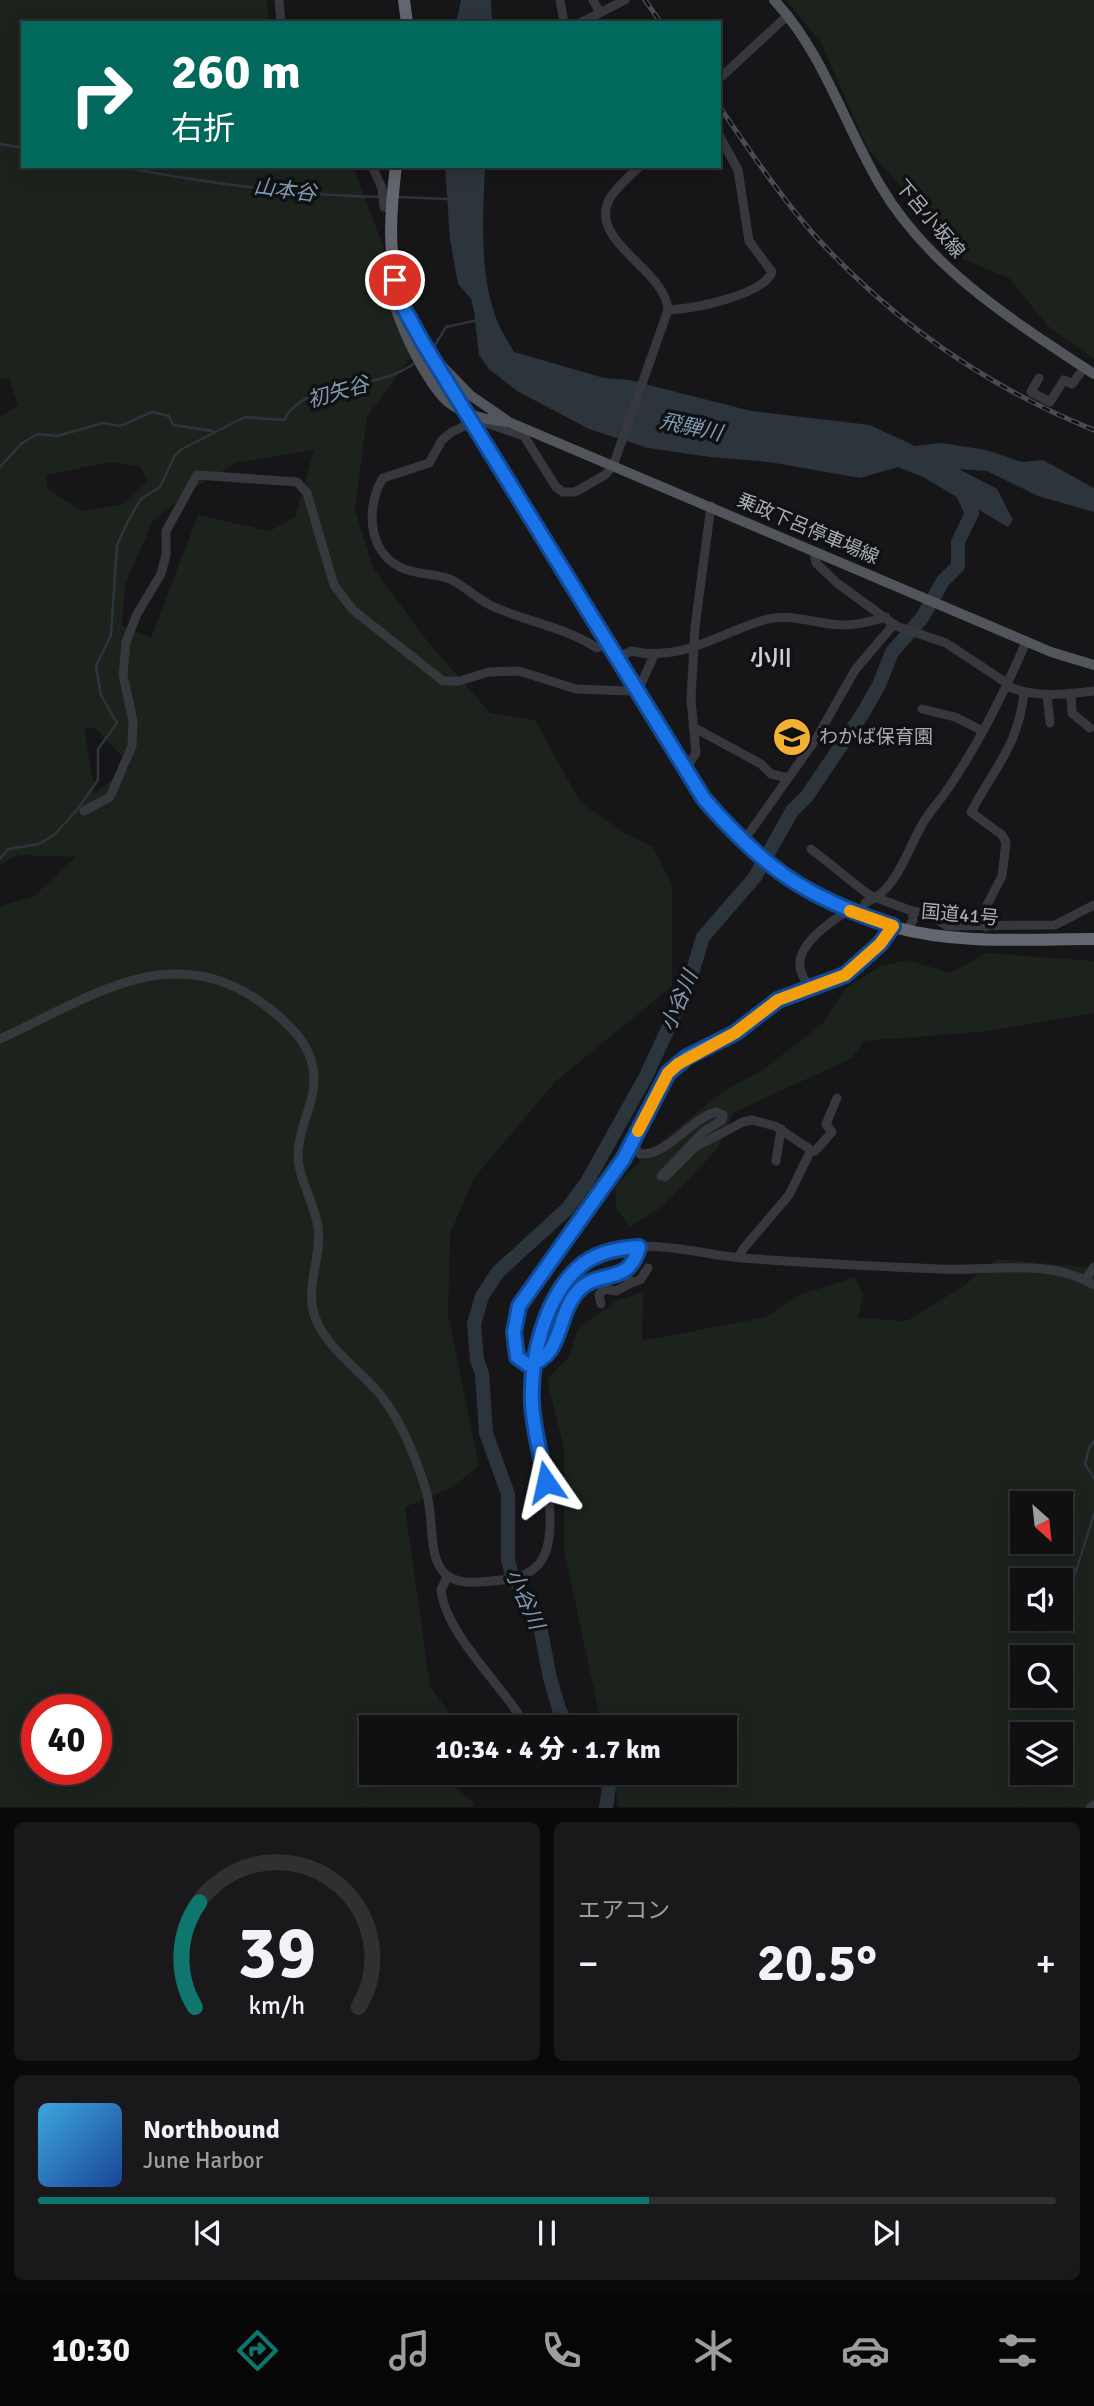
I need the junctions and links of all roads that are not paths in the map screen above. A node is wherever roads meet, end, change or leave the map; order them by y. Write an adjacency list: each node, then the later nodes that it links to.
1 (279, 0): 9 (street)
2 (404, 0): 10 (highway)
3 (560, 0): 11 (street)
4 (593, 0): 7 (street)
5 (625, 0): 7 (street)
6 (774, 0): 8 (main road, 下呂小坂線)
7 (600, 13): 12 (street)
8 (788, 15): 13 (street); 22 (main road, 下呂小坂線)
9 (281, 21)
10 (407, 21)
11 (564, 21)
12 (584, 21)
13 (721, 77)
14 (721, 139): 20 (street)
15 (373, 168): 18 (street)
16 (396, 168): 18 (highway, 国道41号)
17 (638, 168): 20 (street)
18 (391, 208): 19 (highway, 国道41号)
19 (390, 256): 21 (highway, 国道41号); 24 (main road)
20 (668, 310): 25 (street)
21 (429, 353): 24 (main road); 29 (highway, 国道41号, bridge)
22 (1089, 371): 23 (street)
23 (1039, 378)
24 (509, 422): 25 (main road, 乗政下呂停車場線)
25 (613, 466): 26 (main road, 乗政下呂停車場線); 29 (street)
26 (711, 506): 27 (main road, 乗政下呂停車場線); 31 (street)
27 (814, 551): 28 (street); 30 (main road, 乗政下呂停車場線)
28 (892, 622): 31 (street); 36 (street); 48 (street)
29 (609, 642): 33 (highway, 国道41号)
30 (1026, 642): 34 (main road, 乗政下呂停車場線); 36 (street)
31 (696, 648): 32 (street); 44 (street)
32 (655, 653): 33 (street); 35 (street)
33 (618, 658): 47 (highway, 国道41号)
34 (1094, 665)
35 (641, 684)
36 (1008, 685): 39 (street); 46 (street)
37 (629, 691): 49 (street)
38 (1094, 691): 40 (street)
39 (1024, 693): 41 (street); 58 (street)
40 (1071, 694): 41 (street); 45 (street)
41 (1047, 695): 43 (street)
42 (922, 709): 46 (street)
43 (1050, 723)
44 (694, 727): 47 (street); 48 (street)
45 (1090, 728)
46 (981, 730): 52 (street)
47 (685, 770): 57 (highway, 国道41号)
48 (788, 778): 50 (street)
49 (84, 811)
50 (750, 831)
51 (811, 849): 52 (street)
52 (876, 899): 53 (street); 55 (street)
53 (865, 903)
54 (1094, 905): 58 (street)
55 (912, 911): 58 (street); 59 (street)
56 (841, 915): 61 (street)
57 (893, 926): 59 (highway, 国道41号); 61 (street)
58 (986, 927)
59 (907, 930): 60 (highway, 国道41号)
60 (1094, 939)
61 (809, 988): 65 (street)
62 (0, 1039): 76 (street)
63 (837, 1098): 66 (street)
64 (781, 1129): 65 (street); 66 (street); 67 (street)
65 (632, 1143): 72 (street)
66 (811, 1150): 69 (street)
67 (776, 1161)
68 (639, 1247): 69 (street); 72 (street); 76 (street, bridge)
69 (739, 1257): 74 (street)
70 (1094, 1267): 74 (street)
71 (648, 1268): 73 (street)
72 (625, 1272): 73 (street)
73 (631, 1283): 75 (street)
74 (1090, 1283)
75 (601, 1304)
76 (447, 1577): 77 (street)
77 (518, 1715)

